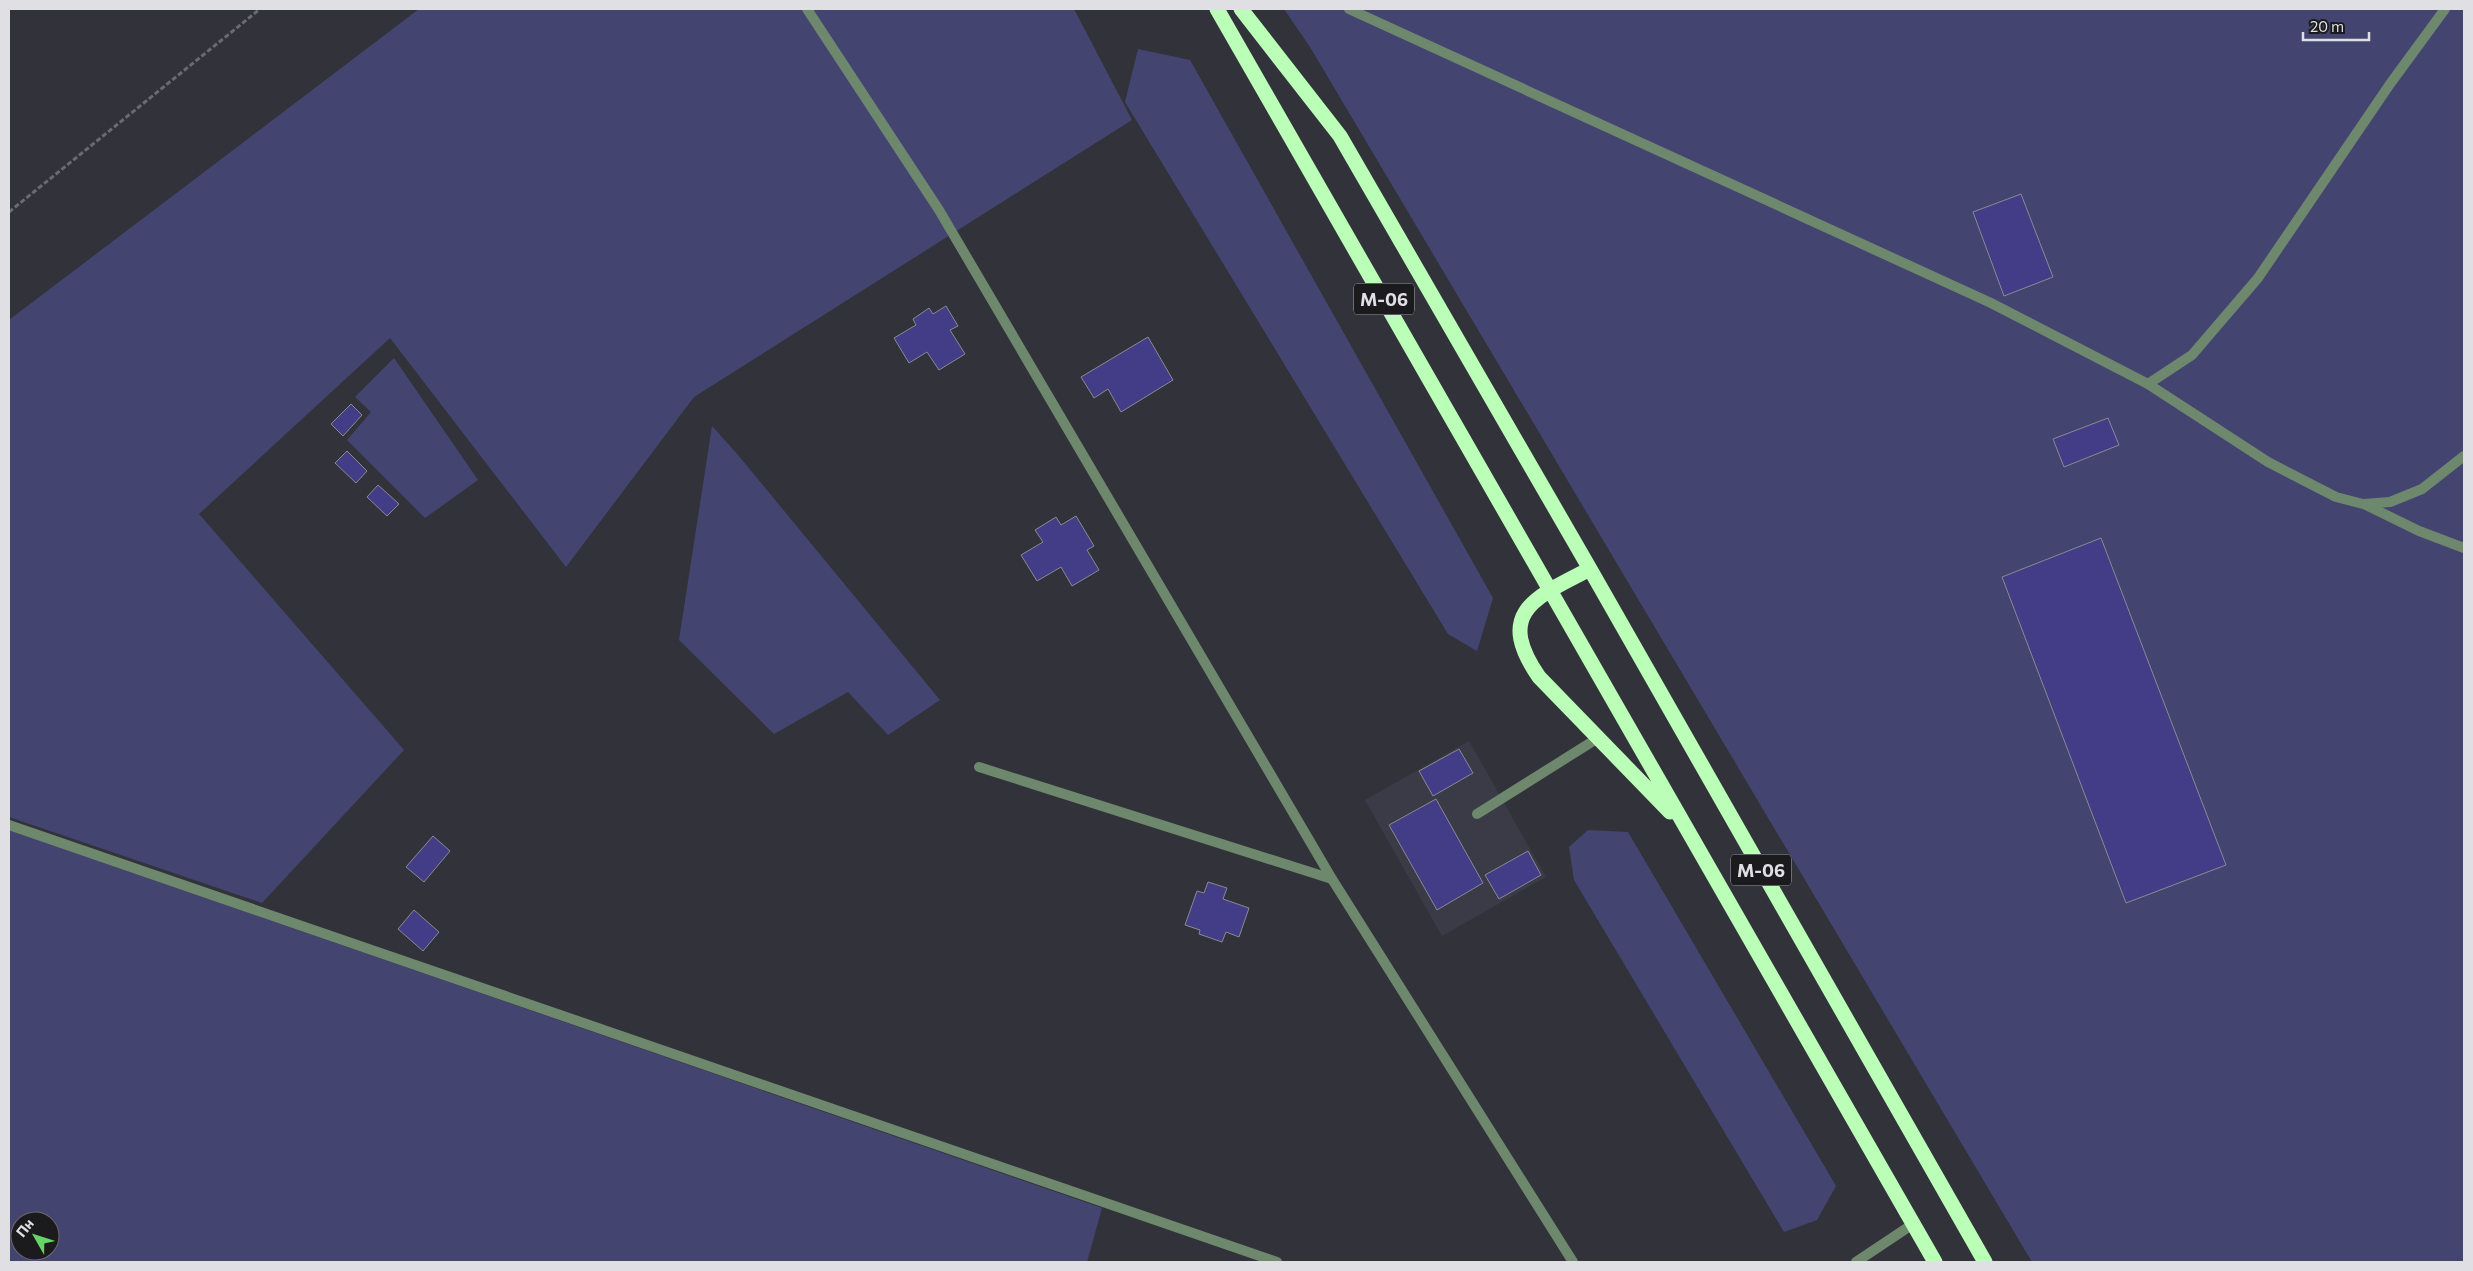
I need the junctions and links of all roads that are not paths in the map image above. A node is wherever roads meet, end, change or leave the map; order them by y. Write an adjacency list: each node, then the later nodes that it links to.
1 (807, 9): 17 (street)
2 (1217, 9): 11 (highway, М-06)
3 (1241, 9): 10 (highway, М-06)
4 (1349, 9): 6 (street)
5 (2445, 9): 6 (street)
6 (2148, 384): 8 (street)
7 (2464, 456): 8 (street)
8 (2363, 504): 9 (street)
9 (2464, 548)
10 (1590, 569): 11 (highway); 23 (highway, М-06)
11 (1551, 590): 12 (highway); 16 (highway, М-06)
12 (1598, 738): 14 (street); 16 (highway)
13 (979, 767): 17 (street)
14 (1477, 814)
15 (9, 824): 19 (street)
16 (1685, 827): 18 (highway, М-06)
17 (1332, 879): 20 (street)
18 (1913, 1224): 21 (street); 22 (highway, М-06)
19 (1277, 1262)
20 (1573, 1262)
21 (1856, 1262)
22 (1935, 1262)
23 (1985, 1262)

